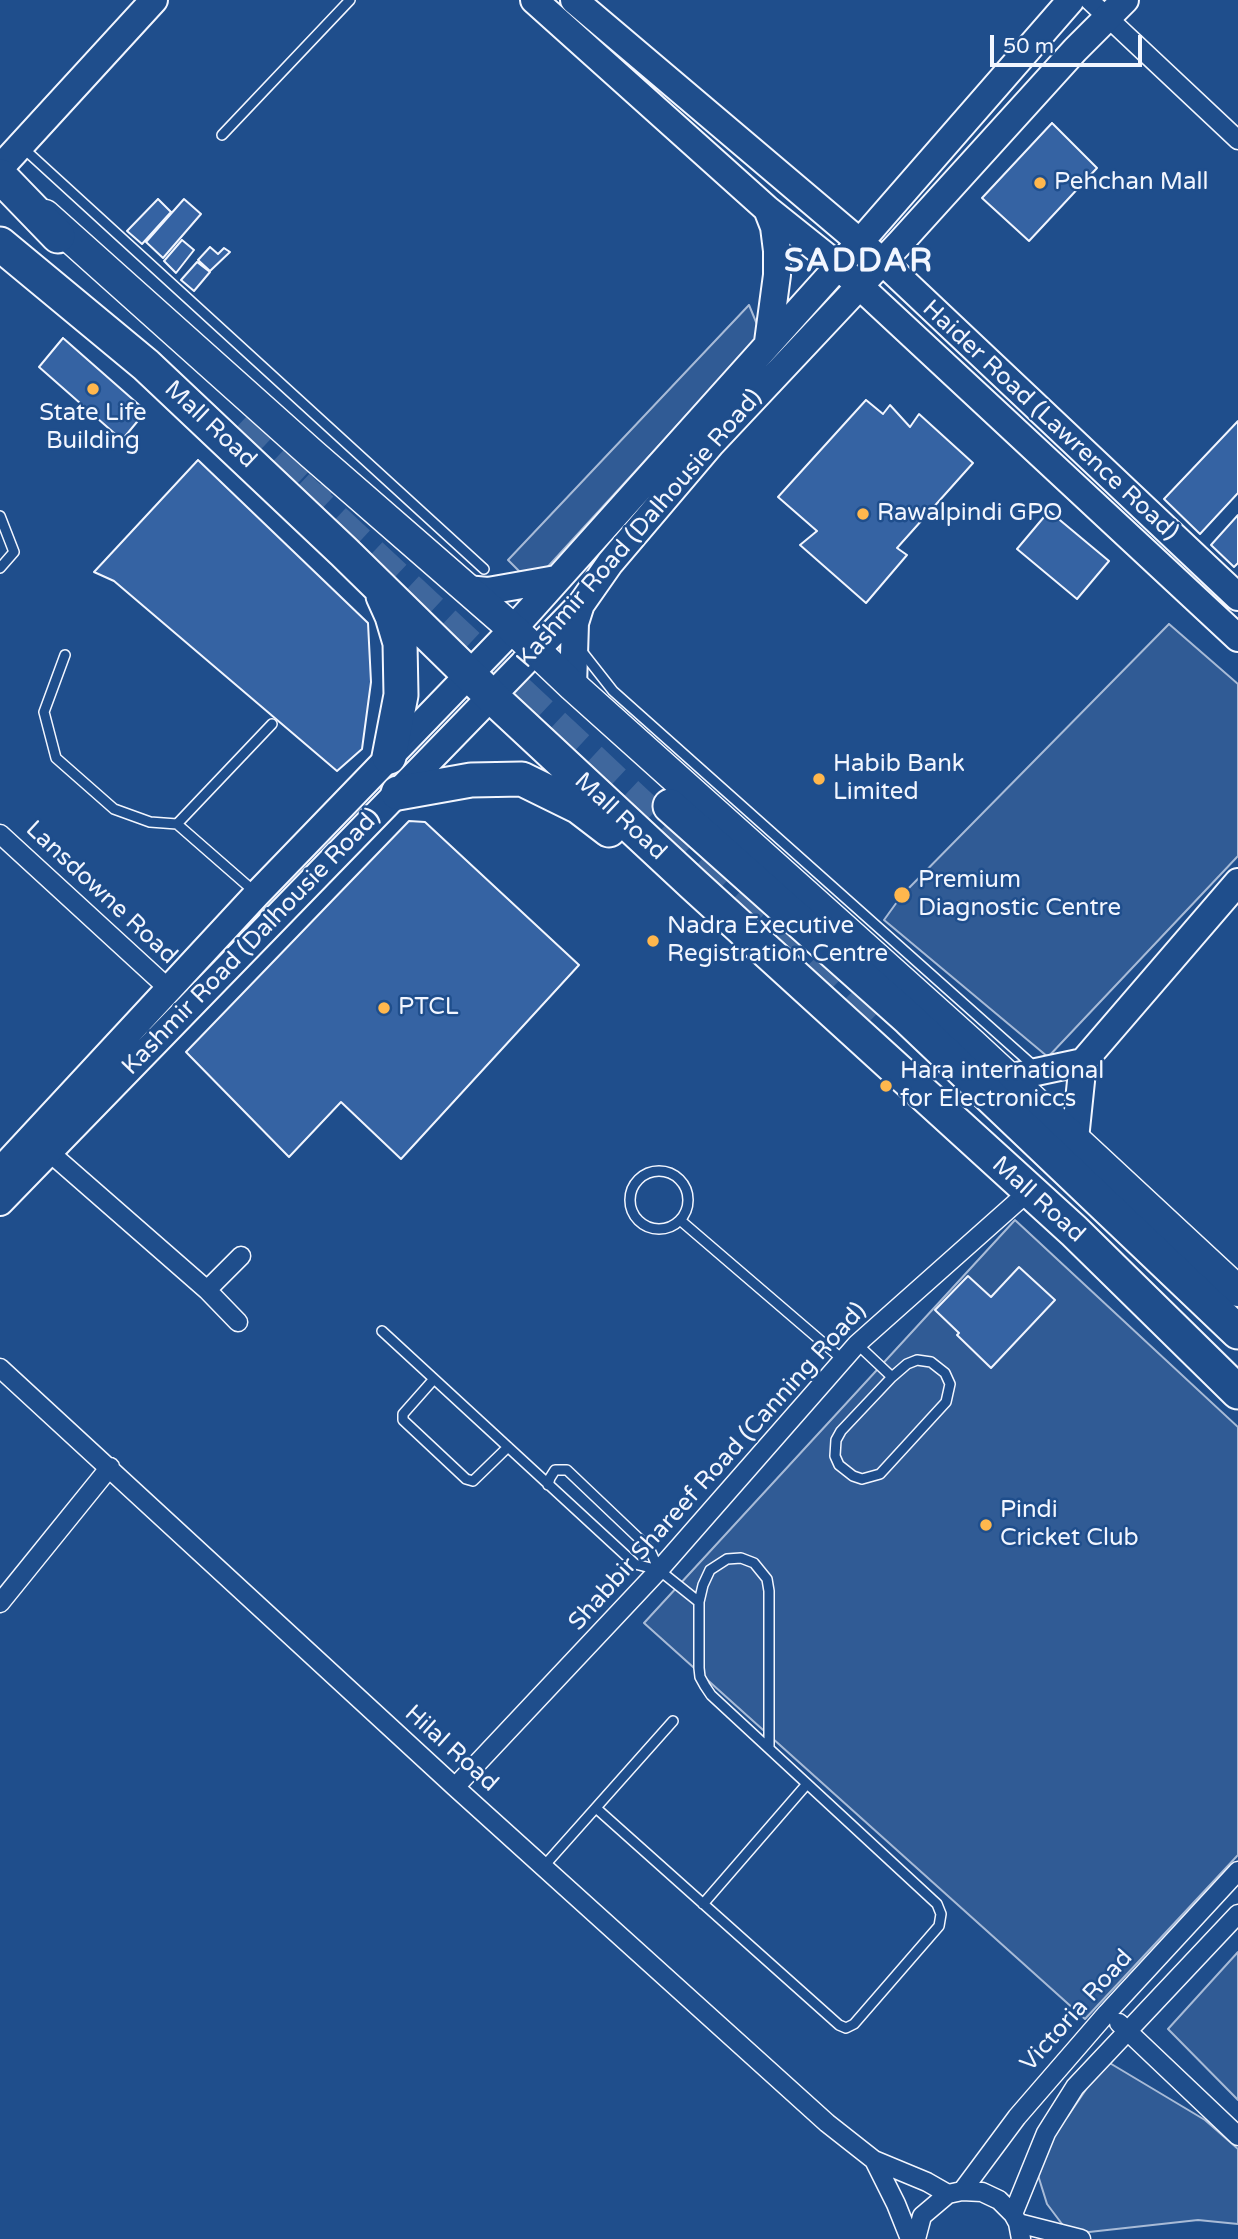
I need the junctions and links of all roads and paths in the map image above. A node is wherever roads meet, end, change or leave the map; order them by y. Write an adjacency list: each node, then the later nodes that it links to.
1 (154, 0): 9 (street)
2 (350, 0): 7 (lane)
3 (534, 0): 12 (street)
4 (574, 0): 14 (street, Haider Road (Lawrence Road))
5 (1071, 0): 14 (street, Kashmir Road (Dalhousie Road))
6 (1107, 6): 8 (street); 16 (street, Kashmir Road (Dalhousie Road))
7 (222, 135)
8 (1238, 140)
9 (20, 146): 10 (street); 22 (lane)
10 (0, 168)
11 (0, 176): 13 (highway); 22 (main road)
12 (767, 209): 17 (street); 19 (street)
13 (0, 231)
14 (860, 242): 16 (street, Haider Road (Lawrence Road)); 17 (street, Kashmir Road (Dalhousie Road))
15 (0, 244): 24 (highway, Mall Road)
16 (882, 261): 18 (street, Kashmir Road (Dalhousie Road)); 25 (street, Haider Road (Lawrence Road))
17 (837, 265): 18 (street); 19 (street, Kashmir Road (Dalhousie Road))
18 (859, 286): 26 (street, Kashmir Road (Dalhousie Road)); 28 (street)
19 (768, 342): 23 (street, Kashmir Road (Dalhousie Road))
20 (0, 516): 21 (lane)
21 (0, 568)
22 (475, 579): 23 (street); 27 (main road)
23 (556, 579): 27 (street, Kashmir Road (Dalhousie Road))
24 (378, 586): 32 (highway, Mall Road); 35 (highway)
25 (1238, 597)
26 (582, 603): 29 (street); 30 (street, Kashmir Road (Dalhousie Road))
27 (513, 629): 30 (main road); 32 (street, Kashmir Road (Dalhousie Road))
28 (1238, 638)
29 (573, 640): 33 (street); 45 (lane)
30 (536, 650): 32 (street, Kashmir Road (Dalhousie Road)); 33 (main road)
31 (65, 655): 38 (lane)
32 (480, 685): 35 (street, Kashmir Road (Dalhousie Road)); 36 (street, Kashmir Road (Dalhousie Road)); 41 (highway, Mall Road)
33 (573, 686): 46 (main road)
34 (272, 724): 38 (lane)
35 (389, 757): 42 (street, Kashmir Road (Dalhousie Road))
36 (398, 793): 41 (highway); 48 (street, Kashmir Road (Dalhousie Road))
37 (670, 806): 58 (highway, Mall Road)
38 (177, 824): 42 (lane)
39 (0, 834): 43 (street, Lansdowne Road)
40 (1238, 882): 44 (street)
41 (693, 884): 50 (highway, Mall Road)
42 (257, 894): 43 (street, Kashmir Road (Dalhousie Road))
43 (169, 989): 49 (street, Kashmir Road (Dalhousie Road))
44 (1083, 1062): 45 (street); 47 (street)
45 (1040, 1071): 46 (street)
46 (1009, 1078): 47 (main road)
47 (1074, 1139): 55 (main road)
48 (48, 1150): 51 (street, Kashmir Road (Dalhousie Road)); 54 (street)
49 (0, 1171)
50 (1028, 1192): 59 (street, Shabbir Shareef Road (Canning Road)); 64 (highway, Mall Road)
51 (0, 1202)
52 (680, 1220): 52 (lane); 60 (lane)
53 (241, 1256): 54 (street)
54 (207, 1290): 56 (street)
55 (1238, 1291)
56 (238, 1322)
57 (382, 1331): 63 (lane)
58 (1238, 1332)
59 (856, 1344): 60 (street, Shabbir Shareef Road (Canning Road)); 62 (lane)
60 (842, 1359): 68 (street, Shabbir Shareef Road (Canning Road))
61 (0, 1367): 66 (street, Hilal Road)
62 (892, 1377): 62 (lane)
63 (434, 1379): 65 (lane); 65 (lane)
64 (1238, 1392)
65 (508, 1447): 67 (lane)
66 (110, 1467): 70 (street); 74 (street, Hilal Road)
67 (548, 1485): 68 (lane); 68 (lane)
68 (659, 1570): 69 (lane); 74 (street, Shabbir Shareef Road (Canning Road))
69 (699, 1602): 72 (lane); 72 (lane)
70 (0, 1604)
71 (673, 1721): 75 (lane)
72 (769, 1748): 73 (lane)
73 (807, 1784): 78 (lane); 78 (lane)
74 (455, 1787): 76 (street, Hilal Road)
75 (596, 1808): 76 (lane); 78 (lane)
76 (544, 1866): 83 (street, Hilal Road)
77 (1238, 1871): 80 (street, Victoria Road)
78 (703, 1903)
79 (1238, 1914): 81 (street, Victoria Road)
80 (1107, 2013): 81 (street); 84 (street, Victoria Road)
81 (1127, 2030): 82 (street); 85 (street, Victoria Road)
82 (1238, 2136)
83 (874, 2160): 84 (street, Hilal Road); 86 (street, Hilal Road)
84 (955, 2193): 85 (street, Hilal Road); 87 (street, Victoria Road)
85 (1018, 2225): 88 (street)
86 (910, 2239)
87 (916, 2239)
88 (1082, 2239)

